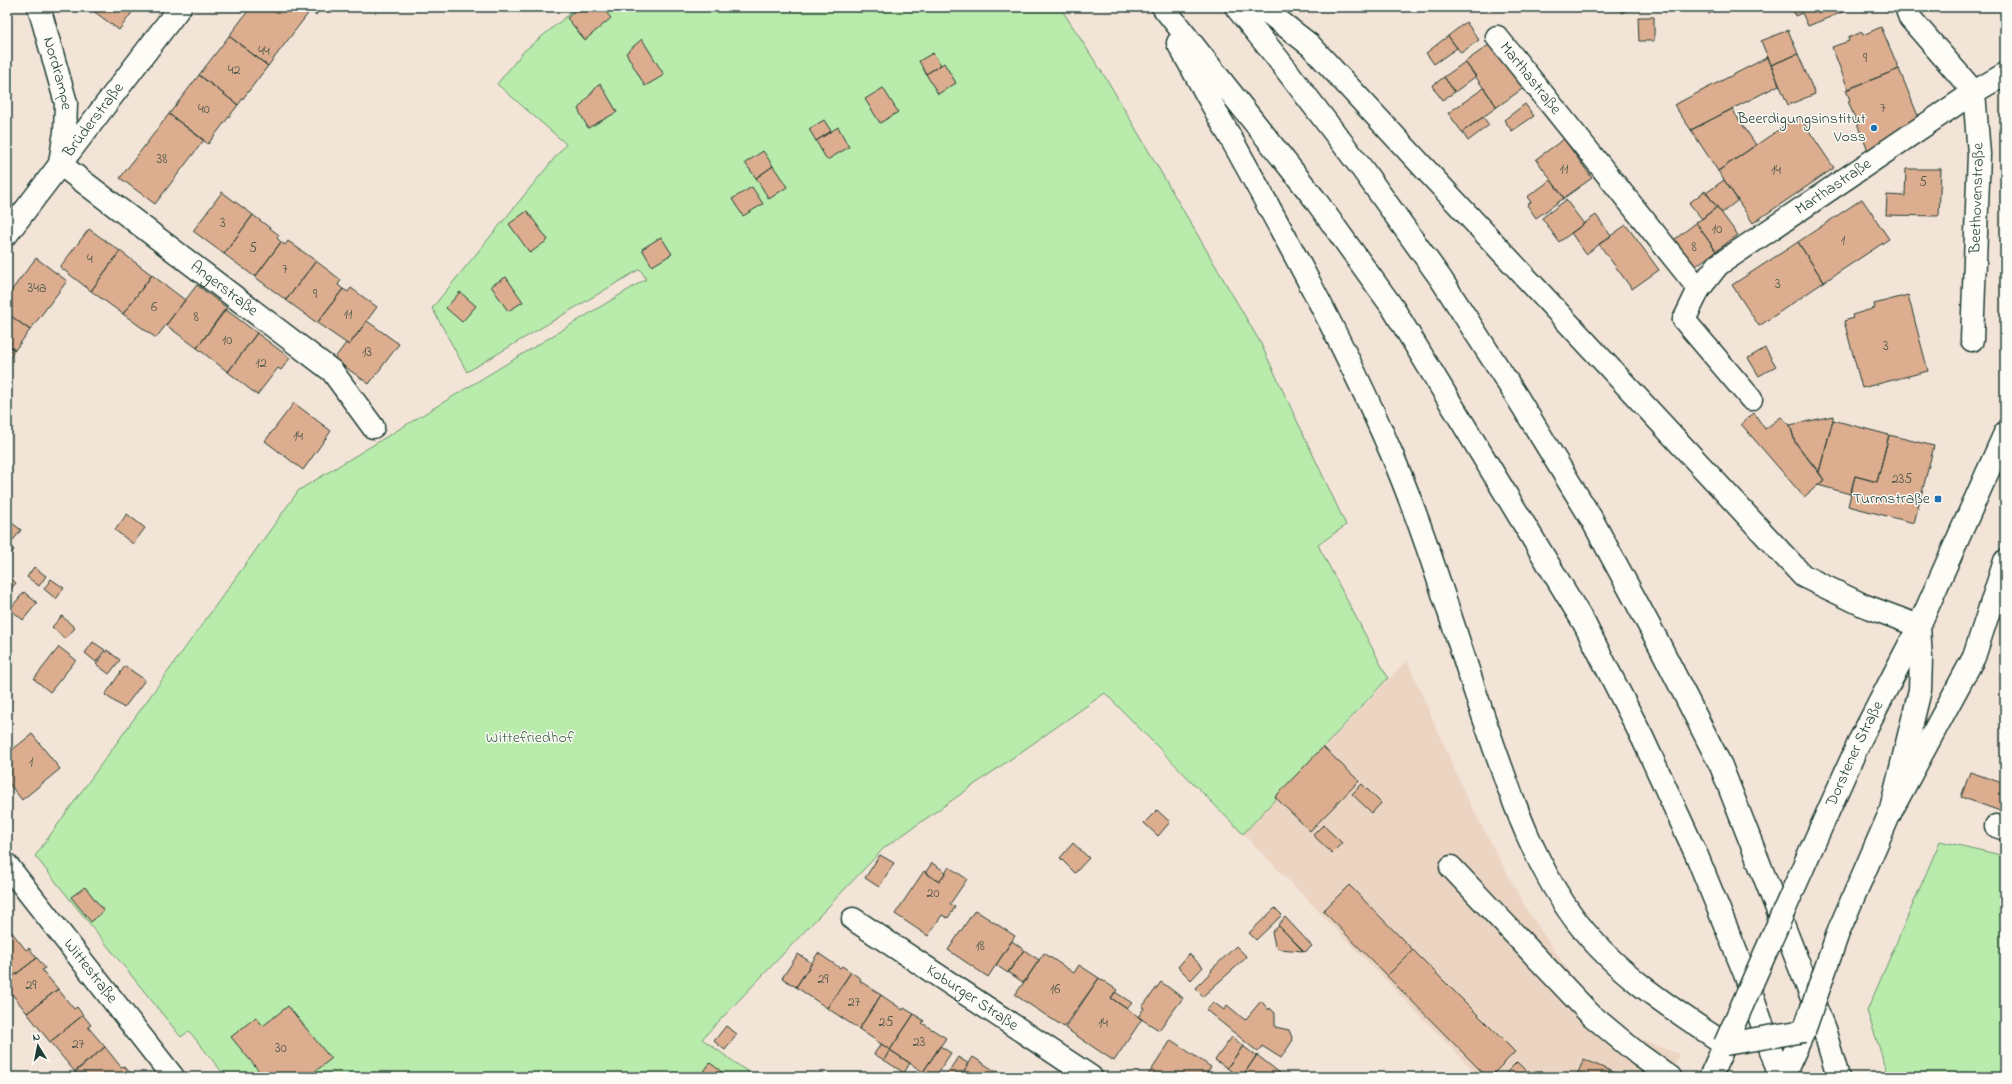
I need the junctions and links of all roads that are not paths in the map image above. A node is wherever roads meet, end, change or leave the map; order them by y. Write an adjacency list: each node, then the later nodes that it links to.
1 (39, 7): 11 (main road, Nordrampe)
2 (180, 7): 11 (main road, Brüderstraße)
3 (1158, 7): 25 (main road)
4 (1163, 7): 30 (main road)
5 (1236, 7): 31 (main road)
6 (1261, 7): 19 (main road)
7 (1906, 7): 10 (main road)
8 (1497, 37): 13 (main road, Marthastraße)
9 (2005, 74): 10 (main road)
10 (1974, 92): 13 (main road, Marthastraße); 14 (main road, Beethovenstraße)
11 (60, 164): 12 (main road, Brüderstraße); 16 (main road, Angerstraße)
12 (7, 234)
13 (1699, 289): 15 (main road, Marthastraße)
14 (1972, 340)
15 (1750, 399)
16 (373, 427)
17 (2005, 433): 19 (main road, Dorstener Straße)
18 (2005, 561): 20 (main road)
19 (1919, 626): 20 (main road); 25 (main road, Dorstener Straße, bridge)
20 (1890, 813): 24 (main road, bridge)
21 (1451, 867): 28 (main road)
22 (8, 868): 26 (main road, Wittestraße)
23 (853, 919): 27 (main road, Koburger Straße)
24 (1804, 1031): 25 (main road, bridge); 30 (main road)
25 (1724, 1044): 29 (main road, Dorstener Straße)
26 (173, 1077)
27 (1091, 1077)
28 (1670, 1077)
29 (1710, 1077)
30 (1781, 1077)
31 (1838, 1077)

